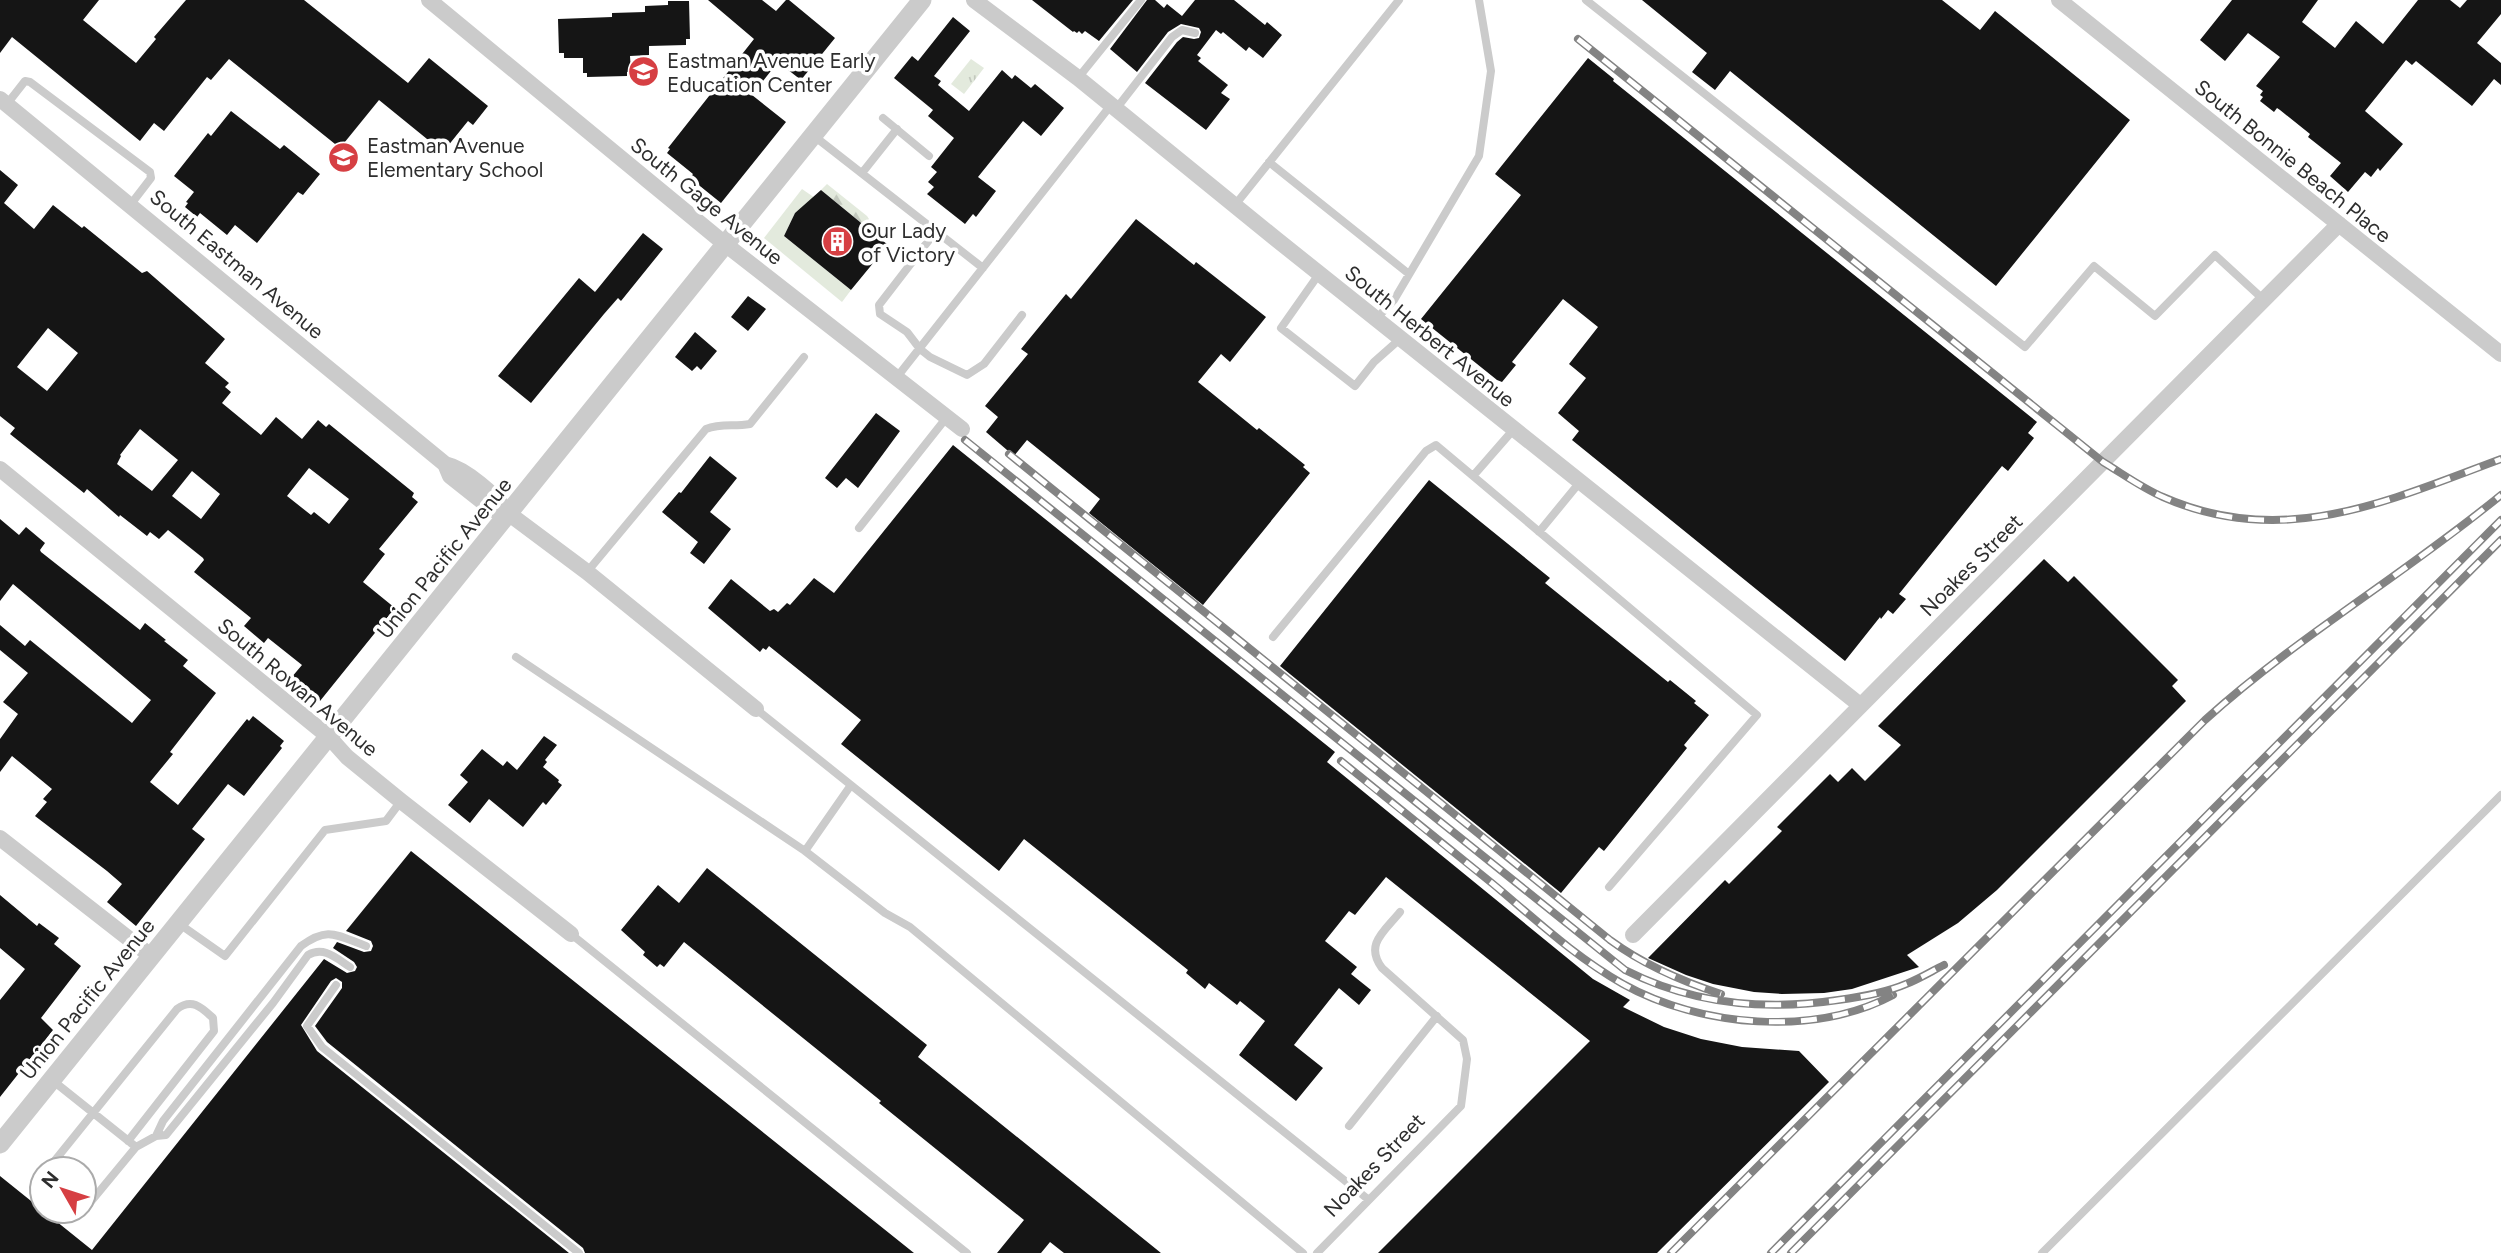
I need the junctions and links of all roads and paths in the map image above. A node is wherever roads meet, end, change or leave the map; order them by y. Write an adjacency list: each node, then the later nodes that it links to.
1 (429, 0): 23 (street, South Gage Avenue)
2 (922, 0): 15 (street, Union Pacific Avenue)
3 (974, 0): 10 (street, South Herbert Avenue)
4 (1141, 0): 10 (lane)
5 (1399, 0): 17 (lane)
6 (1479, 0): 26 (lane)
7 (1586, 0): 27 (lane)
8 (2059, 0): 21 (street, South Bonnie Beach Place)
9 (1195, 33): 12 (lane)
10 (1078, 78): 12 (street, South Herbert Avenue)
11 (4, 101): 19 (street, South Eastman Avenue); 19 (lane)
12 (1114, 107): 20 (street, South Herbert Avenue); 24 (lane)
13 (883, 118): 14 (lane)
14 (897, 129): 16 (lane); 18 (lane)
15 (814, 136): 18 (lane); 23 (street, Union Pacific Avenue)
16 (929, 156)
17 (1269, 162): 20 (lane); 26 (lane)
18 (862, 173): 22 (lane)
19 (131, 204): 41 (street, South Eastman Avenue)
20 (1235, 205): 25 (street, South Herbert Avenue)
21 (2339, 224): 27 (street, Noakes Street); 32 (street, South Bonnie Beach Place)
22 (936, 232): 24 (lane); 31 (lane)
23 (725, 244): 34 (street, South Gage Avenue); 41 (street, Union Pacific Avenue)
24 (983, 268): 31 (lane)
25 (1319, 274): 29 (street, South Herbert Avenue); 30 (lane)
26 (1409, 274): 29 (lane)
27 (2264, 300): 47 (street, Noakes Street)
28 (1022, 315): 31 (lane)
29 (1376, 319): 30 (street, South Herbert Avenue)
30 (1400, 339): 37 (street, South Herbert Avenue)
31 (920, 349): 34 (lane)
32 (2501, 354)
33 (804, 357): 44 (lane)
34 (897, 377): 35 (street, South Gage Avenue)
35 (947, 417): 36 (street, South Gage Avenue); 42 (lane)
36 (962, 429)
37 (1514, 429): 39 (lane); 40 (street, South Herbert Avenue)
38 (0, 469): 49 (street, South Rowan Avenue)
39 (1473, 476): 43 (lane); 45 (lane)
40 (1580, 482): 43 (lane); 47 (street, South Herbert Avenue)
41 (508, 513): 44 (street, South Eastman Avenue); 49 (street, Union Pacific Avenue)
42 (859, 527)
43 (1539, 532): 55 (lane)
44 (587, 572): 48 (street, South Eastman Avenue)
45 (1273, 638)
46 (516, 657): 54 (lane)
47 (1860, 705): 59 (street, Noakes Street)
48 (756, 709): 50 (lane)
49 (329, 737): 52 (street, South Rowan Avenue); 57 (street, Union Pacific Avenue)
50 (851, 785): 54 (lane); 73 (lane)
51 (2501, 795): 78 (lane)
52 (401, 801): 57 (lane); 58 (street, South Rowan Avenue)
53 (0, 838): 61 (street)
54 (805, 851): 76 (lane)
55 (1609, 887)
56 (1400, 912): 64 (lane)
57 (178, 923): 61 (street, Union Pacific Avenue)
58 (571, 934): 75 (lane)
59 (1633, 935)
60 (366, 946): 68 (lane)
61 (150, 956): 65 (street, Union Pacific Avenue)
62 (350, 967): 68 (lane)
63 (336, 985): 74 (lane)
64 (1437, 1016): 67 (lane); 73 (lane, Noakes Street)
65 (52, 1080): 66 (lane); 69 (street, Union Pacific Avenue)
66 (94, 1112): 70 (lane); 70 (lane); 71 (lane)
67 (1349, 1126)
68 (156, 1136): 70 (lane)
69 (0, 1144)
70 (132, 1144): 72 (lane)
71 (59, 1155)
72 (98, 1191)
73 (1369, 1200): 77 (lane, Noakes Street)
74 (579, 1253)
75 (967, 1253)
76 (1303, 1253)
77 (1317, 1253)
78 (2042, 1253)

